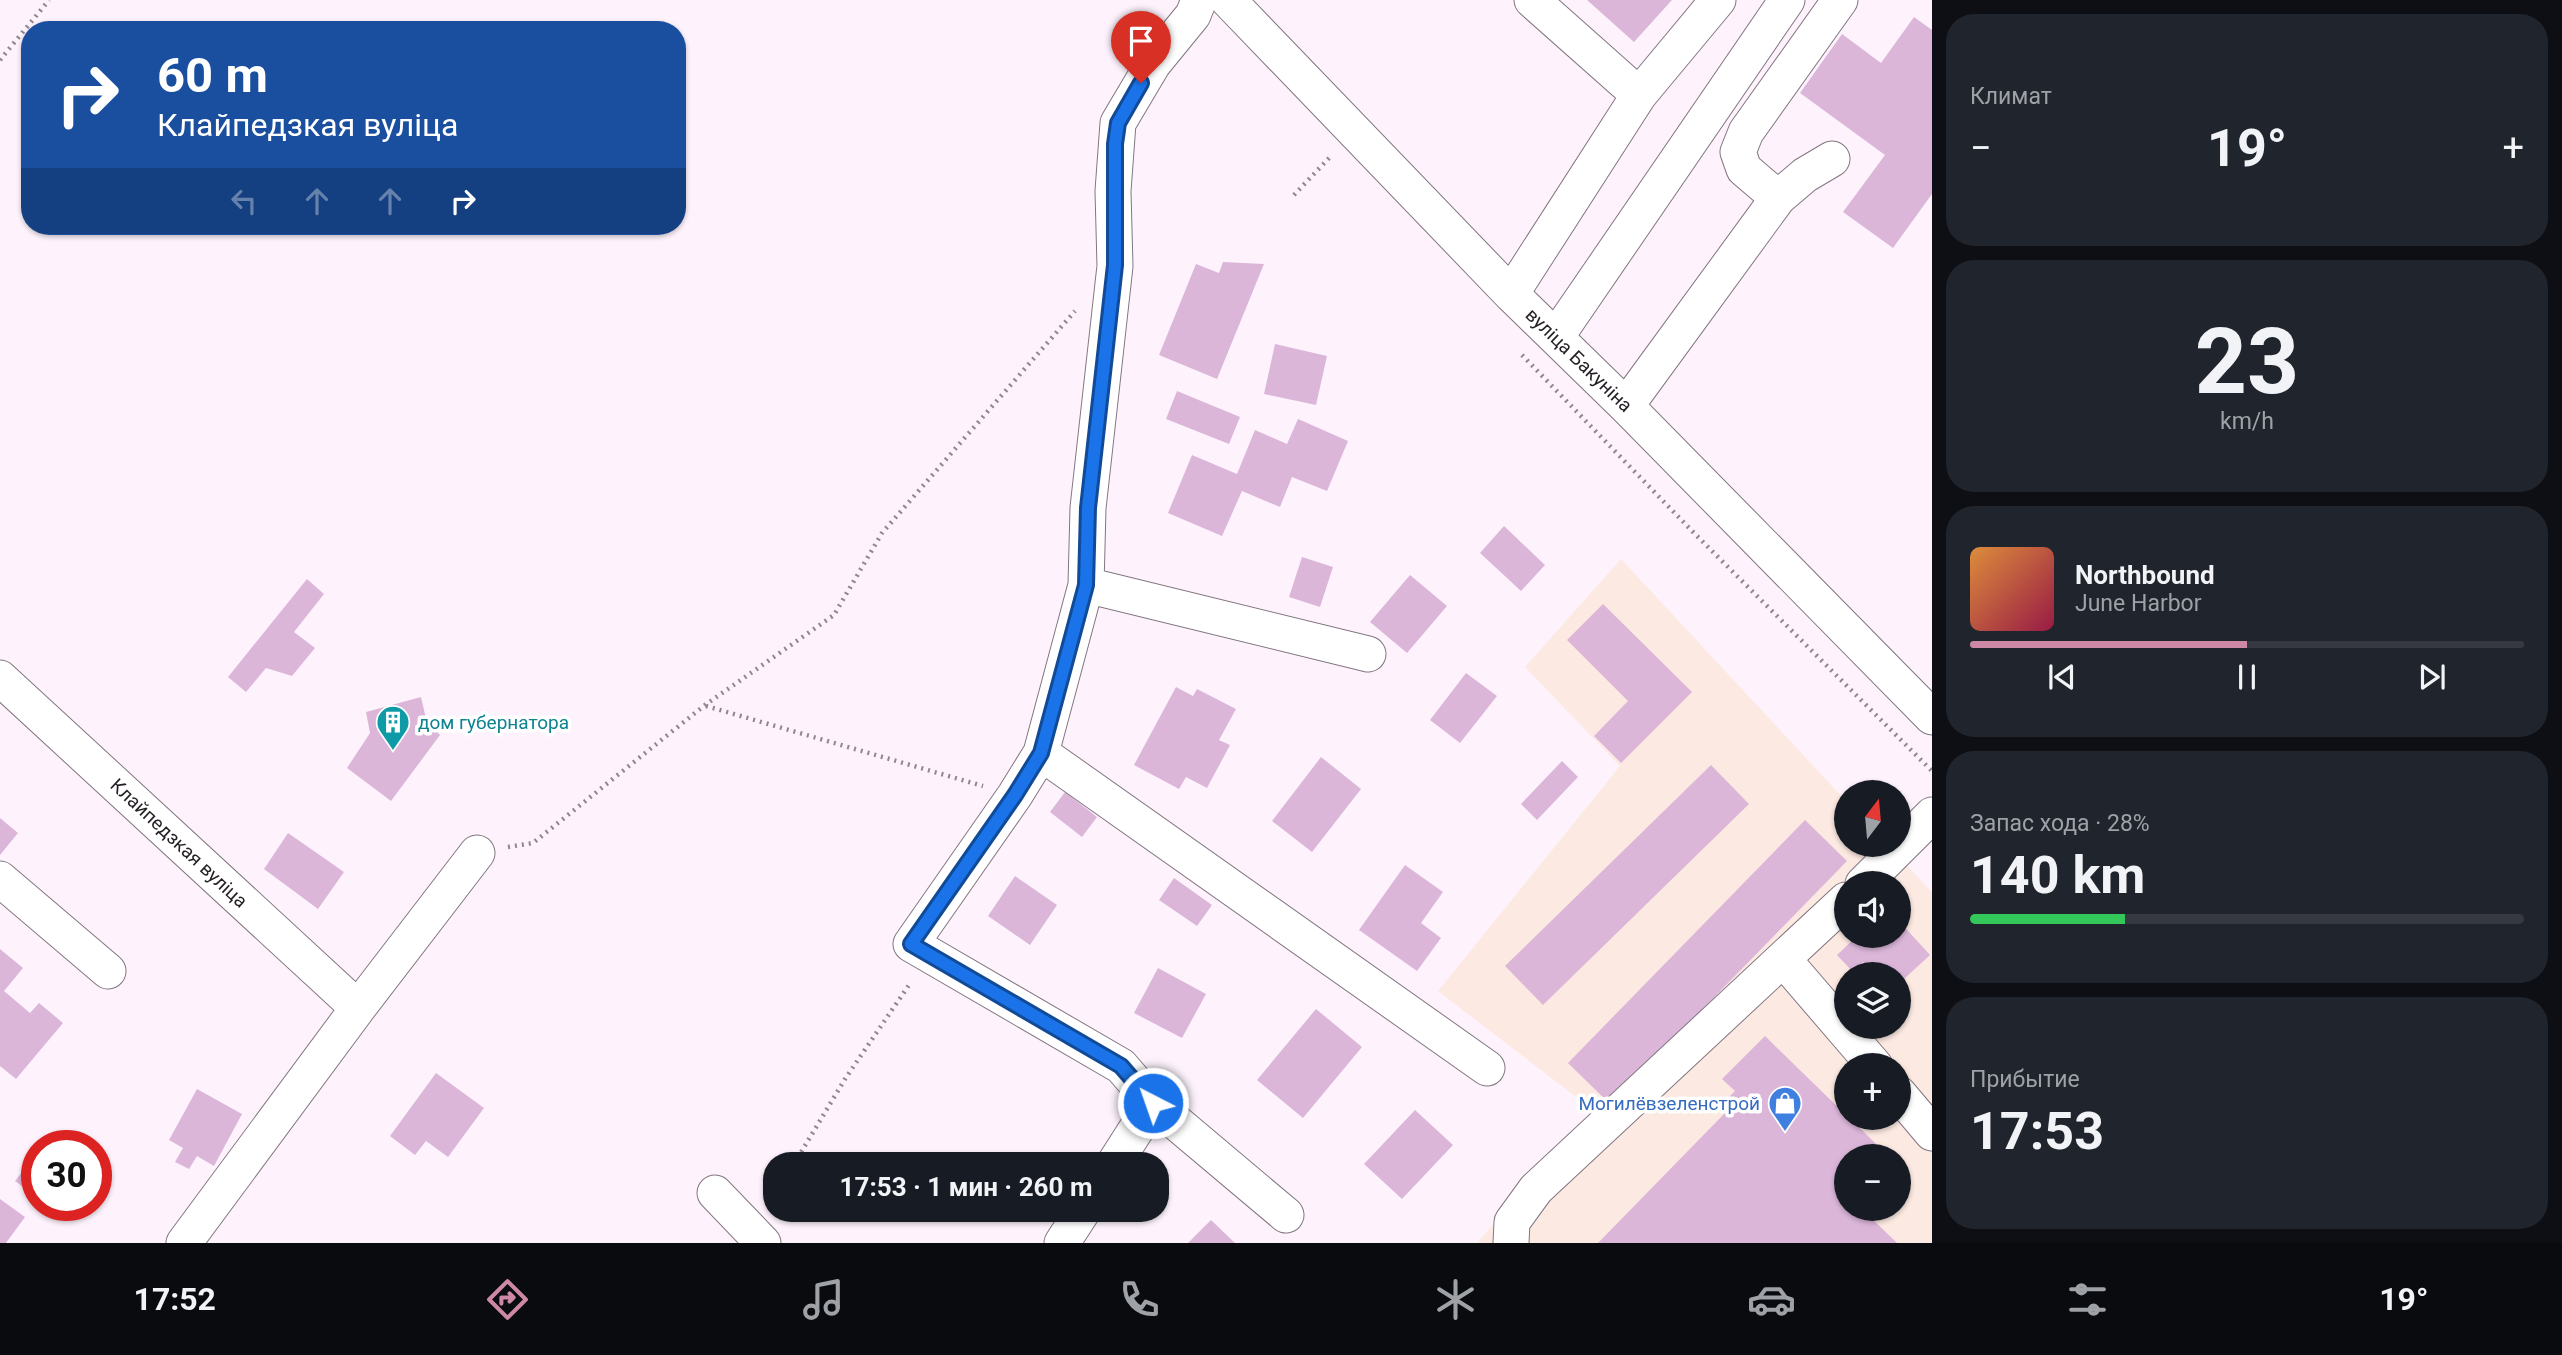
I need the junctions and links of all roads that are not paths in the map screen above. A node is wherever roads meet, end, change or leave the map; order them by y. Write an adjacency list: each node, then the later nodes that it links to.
1 (1199, 0): 13 (street)
2 (1228, 0): 10 (street, вуліца Бакуніна)
3 (1532, 0): 7 (street)
4 (1718, 0): 7 (street)
5 (1787, 0): 11 (street)
6 (1840, 0): 9 (street)
7 (1639, 95): 10 (street)
8 (1832, 159): 9 (street)
9 (1778, 198): 12 (street)
10 (1511, 294): 11 (street, вуліца Бакуніна)
11 (1556, 337): 12 (street, вуліца Бакуніна)
12 (1626, 406): 16 (street, вуліца Бакуніна)
13 (1086, 585): 14 (street); 17 (street)
14 (1367, 654)
15 (0, 678): 25 (street, Клайпедзкая вуліца)
16 (1932, 717)
17 (1041, 753): 27 (street); 28 (street)
18 (1932, 815): 20 (street)
19 (477, 853): 25 (street)
20 (1876, 871)
21 (0, 879): 24 (street)
22 (1834, 911): 23 (street)
23 (1783, 959): 26 (street); 38 (street)
24 (108, 971)
25 (358, 1008): 35 (street)
26 (1864, 1053)
27 (1487, 1068)
28 (1153, 1103): 31 (street); 33 (street)
29 (1911, 1108): 30 (street)
30 (1932, 1133)
31 (1122, 1152)
32 (715, 1193): 36 (street)
33 (1286, 1214)
34 (1076, 1222): 37 (street)
35 (184, 1243)
36 (763, 1243)
37 (1062, 1243)
38 (1511, 1243)

